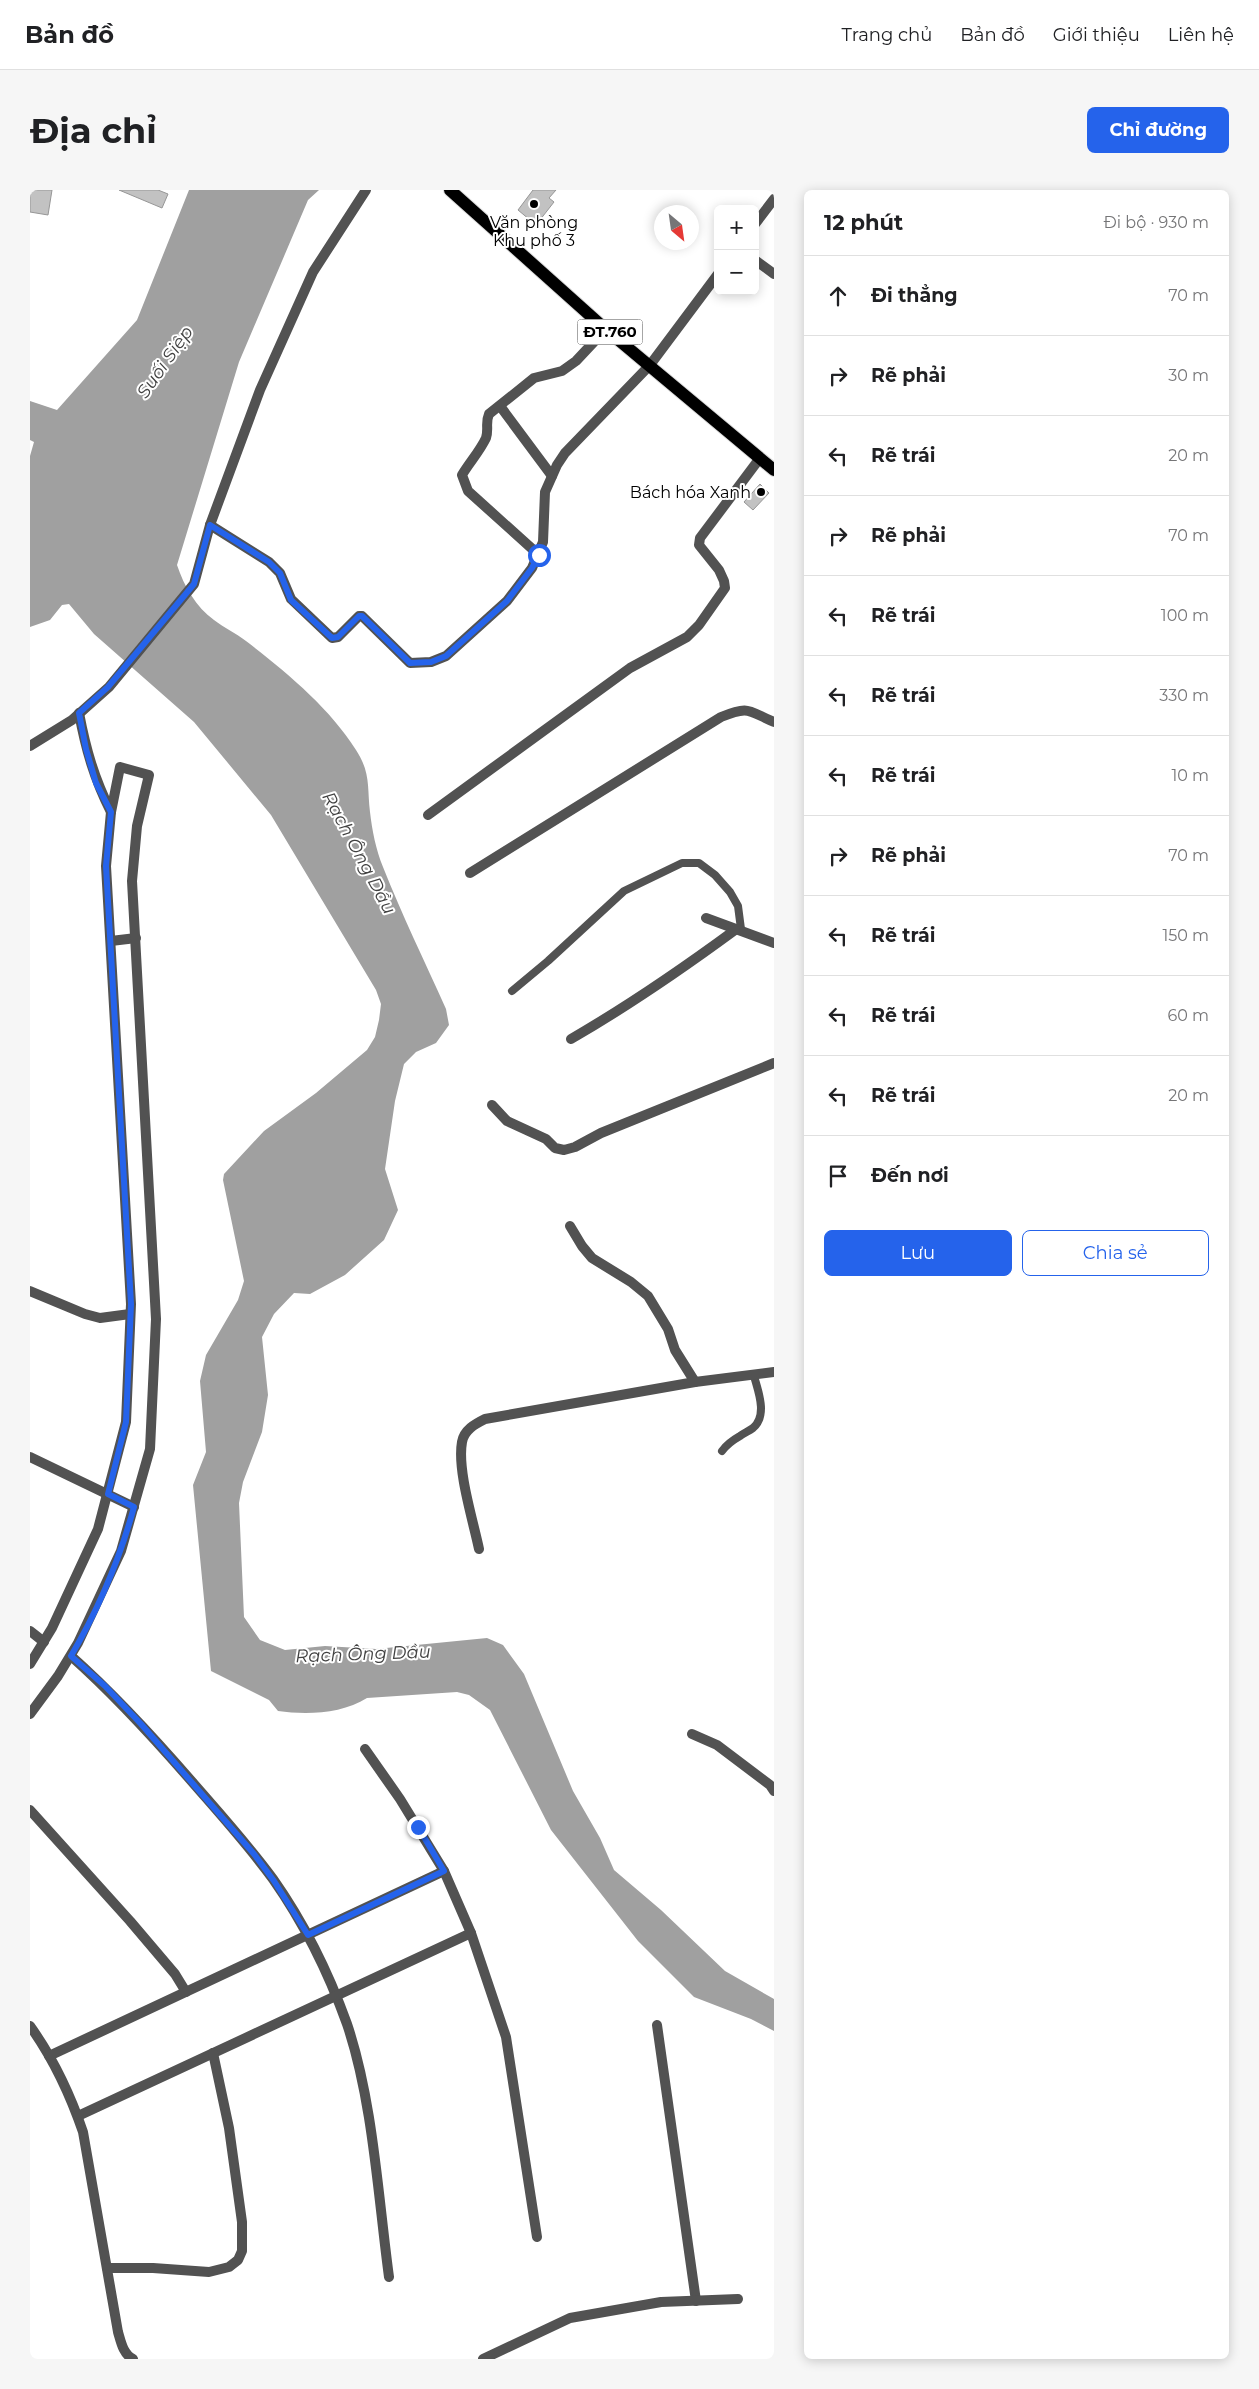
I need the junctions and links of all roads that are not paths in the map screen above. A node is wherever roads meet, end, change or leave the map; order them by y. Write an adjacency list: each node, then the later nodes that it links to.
1 (366, 190): 14 (street)
2 (450, 190): 8 (main road, ĐT.760)
3 (774, 199): 4 (street)
4 (759, 219)
5 (759, 263): 6 (street)
6 (774, 274)
7 (714, 279): 9 (street)
8 (606, 329): 9 (main road, ĐT.760); 10 (street)
9 (650, 365): 11 (main road, ĐT.760); 13 (street)
10 (500, 406): 13 (street); 15 (street)
11 (760, 458): 12 (main road, ĐT.760); 20 (street)
12 (774, 470)
13 (552, 476): 15 (street)
14 (210, 525): 15 (street); 16 (street)
15 (539, 555)
16 (79, 713): 18 (street); 19 (street)
17 (774, 722): 21 (street)
18 (30, 746)
19 (111, 812): 24 (street); 25 (street)
20 (428, 815)
21 (470, 873)
22 (706, 918): 23 (street)
23 (738, 930): 26 (street); 27 (lane); 28 (street)
24 (136, 938): 25 (street); 40 (street)
25 (111, 941): 33 (street)
26 (774, 943)
27 (512, 991)
28 (571, 1039)
29 (774, 1063): 30 (street)
30 (492, 1105)
31 (570, 1226): 36 (street)
32 (30, 1290): 33 (street)
33 (130, 1314): 39 (street)
34 (774, 1372): 35 (street)
35 (754, 1376): 36 (street); 37 (lane)
36 (695, 1382): 41 (street)
37 (722, 1451)
38 (30, 1457): 39 (street)
39 (108, 1494): 40 (street); 43 (street)
40 (134, 1507): 44 (street)
41 (479, 1549)
42 (30, 1631): 43 (street)
43 (44, 1642): 45 (street)
44 (71, 1656): 46 (street); 53 (street)
45 (30, 1664)
46 (30, 1714)
47 (692, 1734): 49 (street)
48 (365, 1749): 51 (street)
49 (773, 1786)
50 (30, 1810): 54 (street)
51 (444, 1871): 52 (street); 53 (street)
52 (471, 1933): 55 (street); 61 (street)
53 (308, 1935): 54 (street); 55 (street)
54 (186, 1992): 59 (street)
55 (336, 1996): 58 (street); 63 (street)
56 (657, 2024): 65 (street)
57 (30, 2026): 59 (street)
58 (213, 2053): 60 (street); 62 (street)
59 (49, 2056): 60 (street)
60 (78, 2116): 62 (street)
61 (537, 2237)
62 (107, 2268): 66 (street)
63 (389, 2277)
64 (738, 2299): 65 (street)
65 (696, 2301): 67 (street)
66 (133, 2359)
67 (483, 2359)

